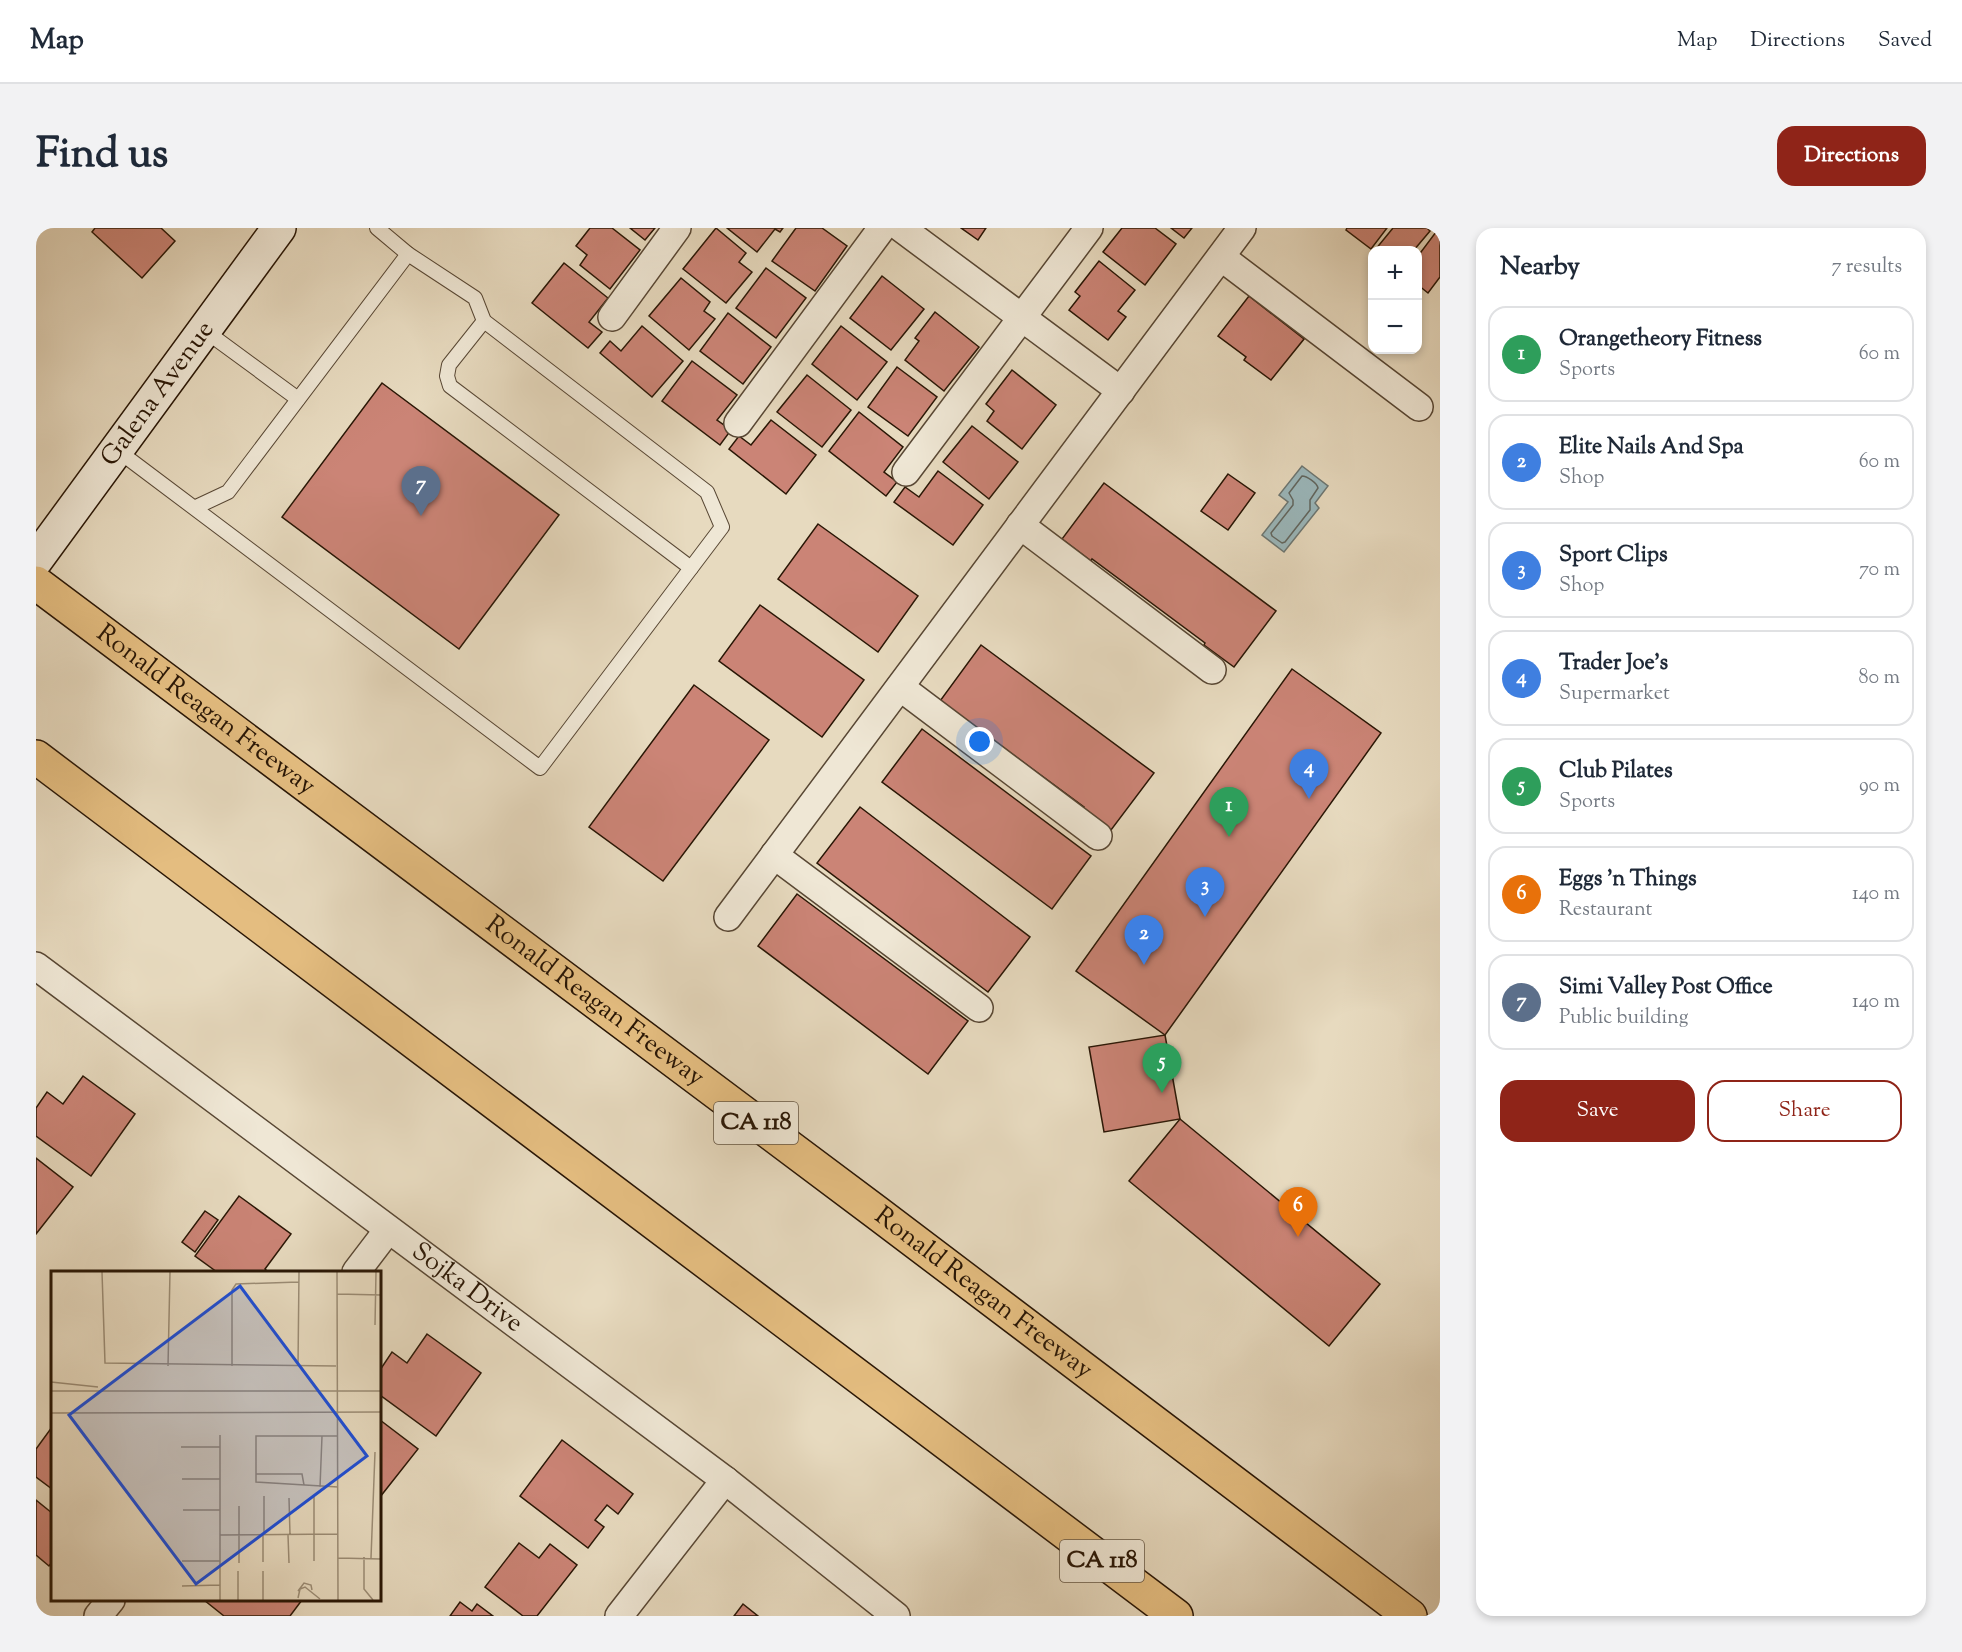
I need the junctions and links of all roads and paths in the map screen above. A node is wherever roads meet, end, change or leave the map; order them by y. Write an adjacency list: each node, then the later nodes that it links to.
1 (279, 228): 13 (street, Galena Avenue)
2 (377, 228): 8 (lane)
3 (677, 228): 10 (street)
4 (882, 228): 17 (street)
5 (901, 228): 11 (street)
6 (1089, 228): 11 (street)
7 (1242, 228): 9 (street)
8 (408, 254): 12 (lane); 15 (lane)
9 (1221, 257): 14 (street); 16 (street)
10 (612, 317)
11 (1020, 318): 14 (street); 19 (street)
12 (484, 321): 23 (lane); 23 (lane)
13 (204, 330): 15 (lane); 18 (street, Galena Avenue)
14 (1121, 391): 21 (street)
15 (298, 399): 20 (lane)
16 (1419, 407)
17 (738, 423)
18 (117, 450): 20 (lane); 22 (street, Galena Avenue)
19 (906, 472)
20 (196, 507): 23 (lane)
21 (1020, 525): 25 (street); 26 (street)
22 (36, 560)
23 (691, 568)
24 (36, 583): 37 (highway, Ronald Reagan Freeway / CA 118)
25 (1212, 670)
26 (900, 687): 28 (street); 29 (street)
27 (36, 757): 36 (highway, CA 118)
28 (1098, 836)
29 (774, 855): 30 (street); 32 (street)
30 (728, 917)
31 (38, 973): 33 (street, Sojka Drive)
32 (979, 1008)
33 (388, 1230): 34 (street); 35 (street, Sojka Drive)
34 (357, 1271)
35 (725, 1480): 40 (street); 41 (street, Sojka Drive)
36 (1029, 1506): 42 (highway); 43 (highway, CA 118)
37 (1318, 1547): 44 (highway, Ronald Reagan Freeway / CA 118); 45 (highway)
38 (110, 1601): 39 (street)
39 (99, 1616)
40 (619, 1616)
41 (896, 1616)
42 (1142, 1616)
43 (1176, 1616)
44 (1410, 1616)
45 (1438, 1616)

